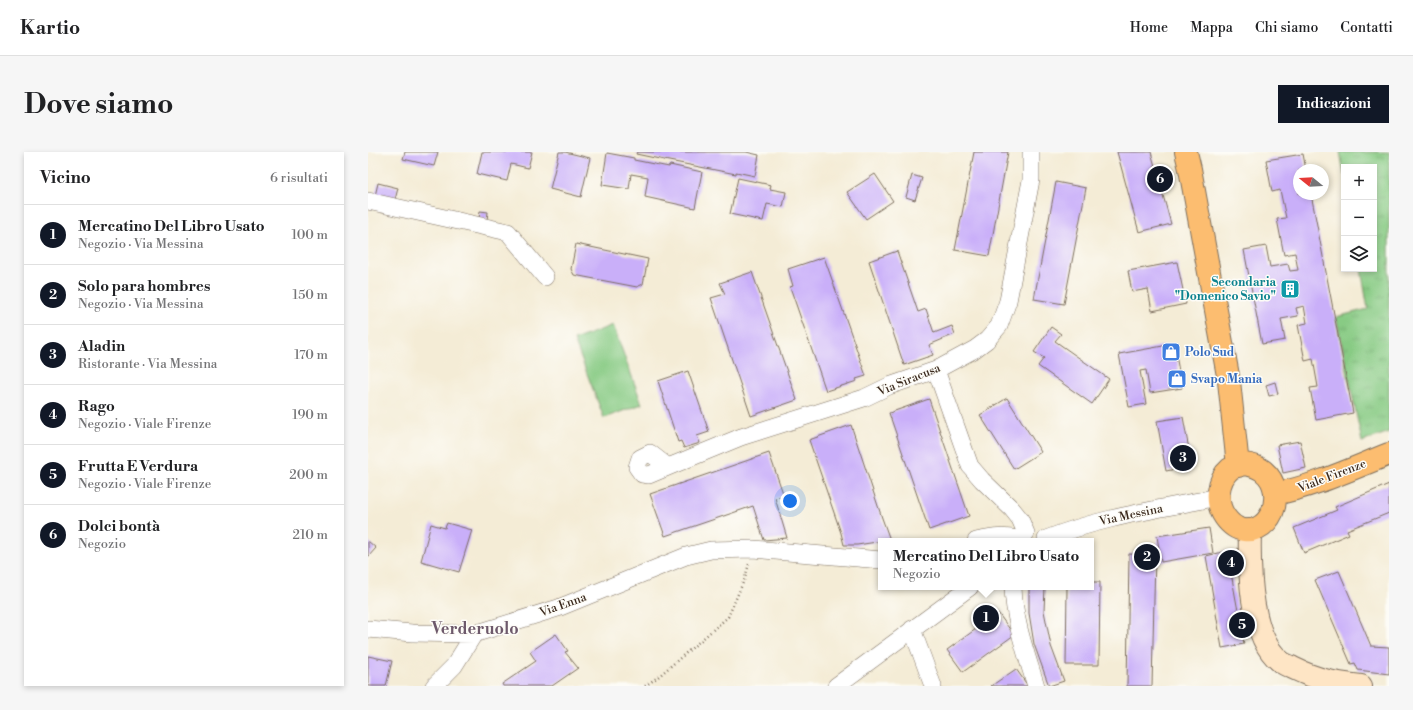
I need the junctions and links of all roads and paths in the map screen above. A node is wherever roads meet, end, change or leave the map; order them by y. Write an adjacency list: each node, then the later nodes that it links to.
1 (1031, 152): 4 (street, Via Siracusa)
2 (1040, 152): 4 (street, Via Siracusa)
3 (1186, 152): 9 (main road)
4 (1031, 180): 7 (street, Via Siracusa)
5 (368, 201): 6 (street)
6 (545, 277)
7 (936, 370): 10 (street, Via Siracusa); 17 (street)
8 (1389, 454): 11 (main road, Viale Firenze)
9 (1238, 466): 11 (main road); 12 (main road)
10 (668, 467)
11 (1275, 494): 13 (main road)
12 (1218, 497): 13 (main road); 19 (street, Via Messina)
13 (1250, 530): 32 (main road)
14 (991, 538): 15 (street)
15 (1011, 538)
16 (1011, 538): 17 (street)
17 (1022, 538): 18 (street)
18 (1045, 538)
19 (1050, 538)
20 (753, 549): 21 (street, Via Enna); 26 (street, Via Enna); 28 (path)
21 (878, 560)
22 (966, 590): 25 (street)
23 (1012, 590): 31 (street)
24 (368, 629): 26 (street, Via Enna)
25 (912, 629): 29 (street); 30 (street)
26 (474, 634): 27 (street)
27 (434, 686)
28 (645, 686)
29 (836, 686)
30 (932, 686)
31 (1036, 686)
32 (1361, 686)

